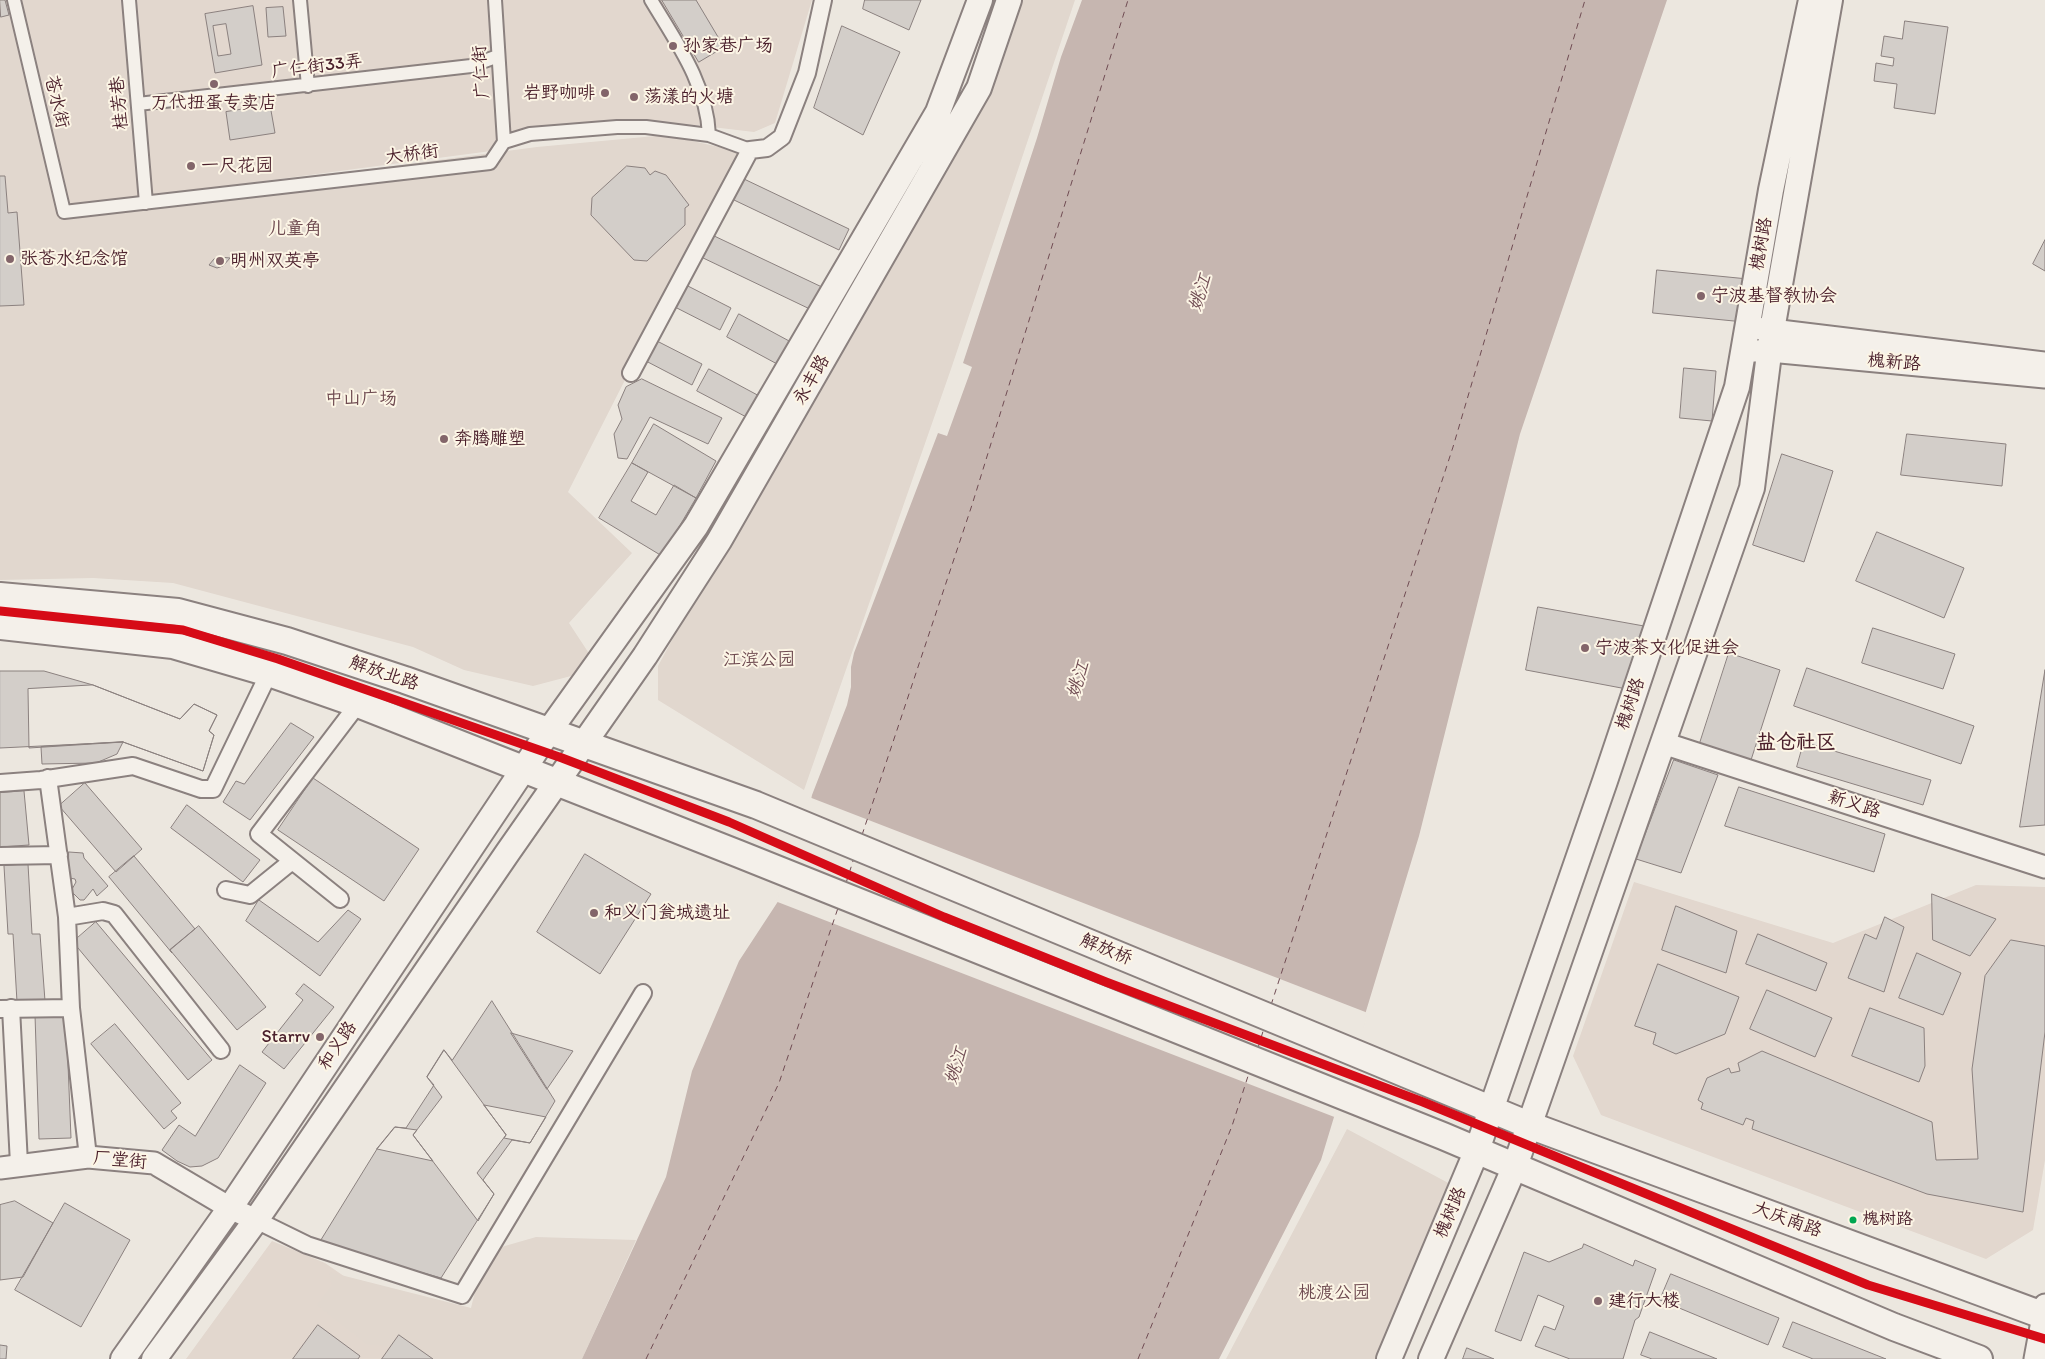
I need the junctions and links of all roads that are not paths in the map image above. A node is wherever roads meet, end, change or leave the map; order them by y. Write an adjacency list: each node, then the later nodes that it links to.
1 (14, 0): 18 (street, 苍水街)
2 (129, 0): 13 (street, 桂芳巷)
3 (300, 0): 12 (street)
4 (495, 0): 11 (street, 广仁街)
5 (651, 0): 14 (street)
6 (823, 0): 16 (street)
7 (980, 0): 29 (main road, 永丰路)
8 (1010, 0): 30 (main road, 永丰路)
9 (1811, 0): 19 (main road, 槐树路)
10 (1830, 0): 20 (main road, 槐树路)
11 (498, 56): 12 (street, 广仁街33弄); 15 (street, 广仁街)
12 (308, 86): 13 (street, 广仁街33弄)
13 (138, 104): 17 (street, 桂芳巷)
14 (709, 135): 15 (street); 16 (street)
15 (504, 142): 17 (street, 大桥街)
16 (750, 150): 23 (street)
17 (146, 203): 18 (street, 大桥街)
18 (64, 212)
19 (1748, 327): 20 (street, 槐新路); 21 (main road, 槐树路)
20 (1771, 341): 21 (street, 槐新路); 22 (street, 槐新路); 24 (street, 槐新路); 31 (main road, 槐树路)
21 (1743, 351): 48 (main road, 槐树路)
22 (2045, 363)
23 (631, 373)
24 (2045, 377)
25 (0, 596): 29 (main road, 解放北路)
26 (0, 626): 27 (main road, 解放北路)
27 (269, 673): 28 (main road, 解放北路); 33 (street)
28 (358, 704): 32 (main road, 解放北路); 39 (street)
29 (549, 731): 30 (main road, 解放北路); 32 (main road, 和义路)
30 (584, 743): 34 (main road, 和义路); 36 (main road, 解放北路)
31 (1662, 744): 40 (street, 新义路); 49 (main road, 槐树路)
32 (523, 769): 34 (main road, 解放北路); 54 (main road, 和义路)
33 (48, 778): 35 (street); 37 (street)
34 (556, 782): 50 (main road, 解放北路); 55 (main road, 和义路)
35 (0, 783)
36 (756, 805): 48 (main road, 解放桥)
37 (59, 855): 38 (street); 43 (street)
38 (0, 856)
39 (292, 860): 41 (street); 42 (street)
40 (2045, 867)
41 (226, 890)
42 (340, 899)
43 (67, 917): 45 (street); 47 (street)
44 (643, 993): 55 (street)
45 (71, 1008): 46 (street); 51 (street)
46 (5, 1009): 52 (street)
47 (221, 1050)
48 (1491, 1109): 49 (main road, 大庆南路); 50 (main road, 槐树路)
49 (1529, 1124): 53 (main road, 槐树路); 56 (main road, 大庆南路)
50 (1477, 1150): 53 (main road); 59 (main road, 槐树路)
51 (88, 1158): 52 (street, 厂堂街); 54 (street, 厂堂街)
52 (10, 1166)
53 (1515, 1166): 60 (main road, 槐树路); 61 (main road)
54 (230, 1208): 55 (street, 厂堂街); 57 (main road, 和义路)
55 (256, 1220): 58 (main road, 和义路)
56 (2045, 1312): 62 (street)
57 (123, 1359)
58 (154, 1359)
59 (1388, 1359)
60 (1431, 1359)
61 (1979, 1359)
62 (2036, 1359)

